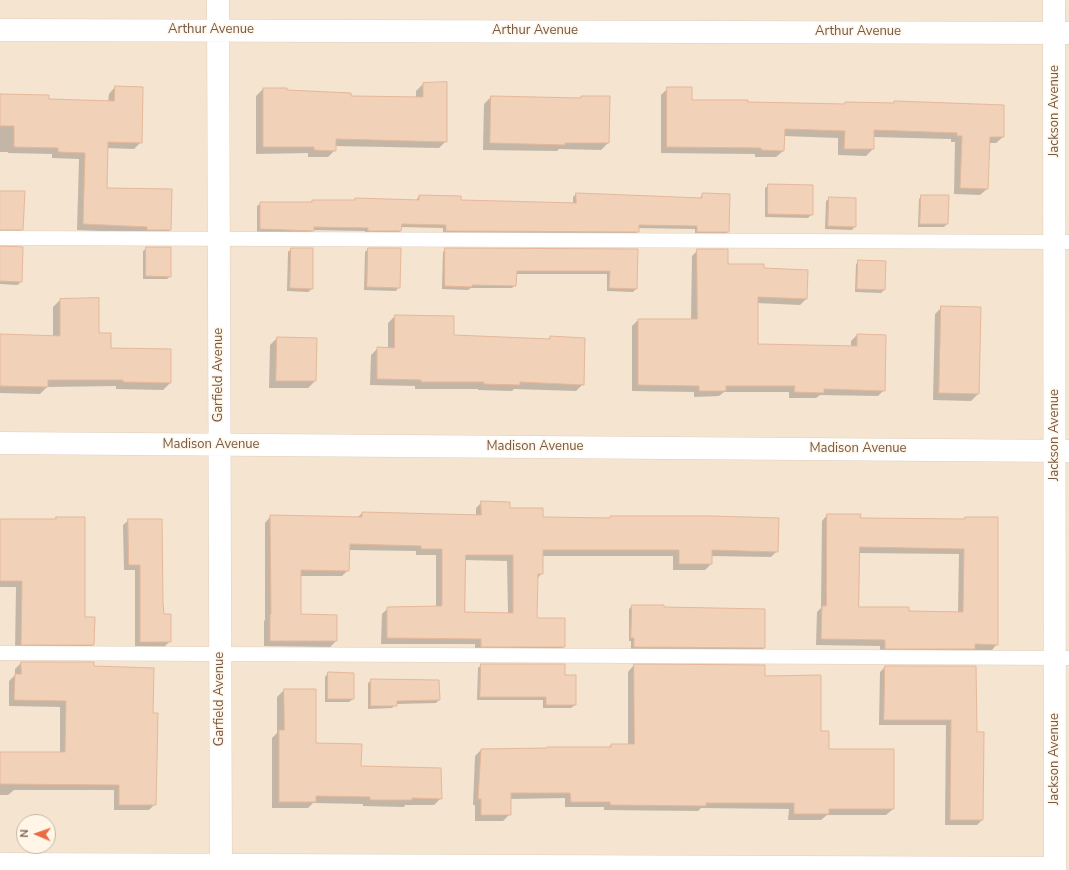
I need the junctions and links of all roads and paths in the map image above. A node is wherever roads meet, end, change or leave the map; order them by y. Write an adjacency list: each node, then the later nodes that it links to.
1 (218, 0): 4 (street, Garfield Avenue)
2 (1054, 0): 5 (street, Jackson Avenue)
3 (0, 30): 4 (street, Arthur Avenue)
4 (218, 30): 5 (street, Arthur Avenue); 7 (street, Garfield Avenue)
5 (1062, 33): 8 (street, Jackson Avenue)
6 (0, 238): 7 (lane)
7 (220, 238): 8 (lane); 10 (street, Garfield Avenue)
8 (1062, 242): 11 (street, Jackson Avenue)
9 (0, 443): 10 (street, Madison Avenue)
10 (219, 445): 11 (street, Madison Avenue); 13 (street, Garfield Avenue)
11 (1062, 451): 14 (street, Jackson Avenue)
12 (0, 653): 13 (lane)
13 (220, 654): 14 (lane); 16 (street, Garfield Avenue)
14 (1062, 658): 17 (street, Jackson Avenue)
15 (0, 864): 16 (street)
16 (221, 868): 17 (street)
17 (1056, 869)

